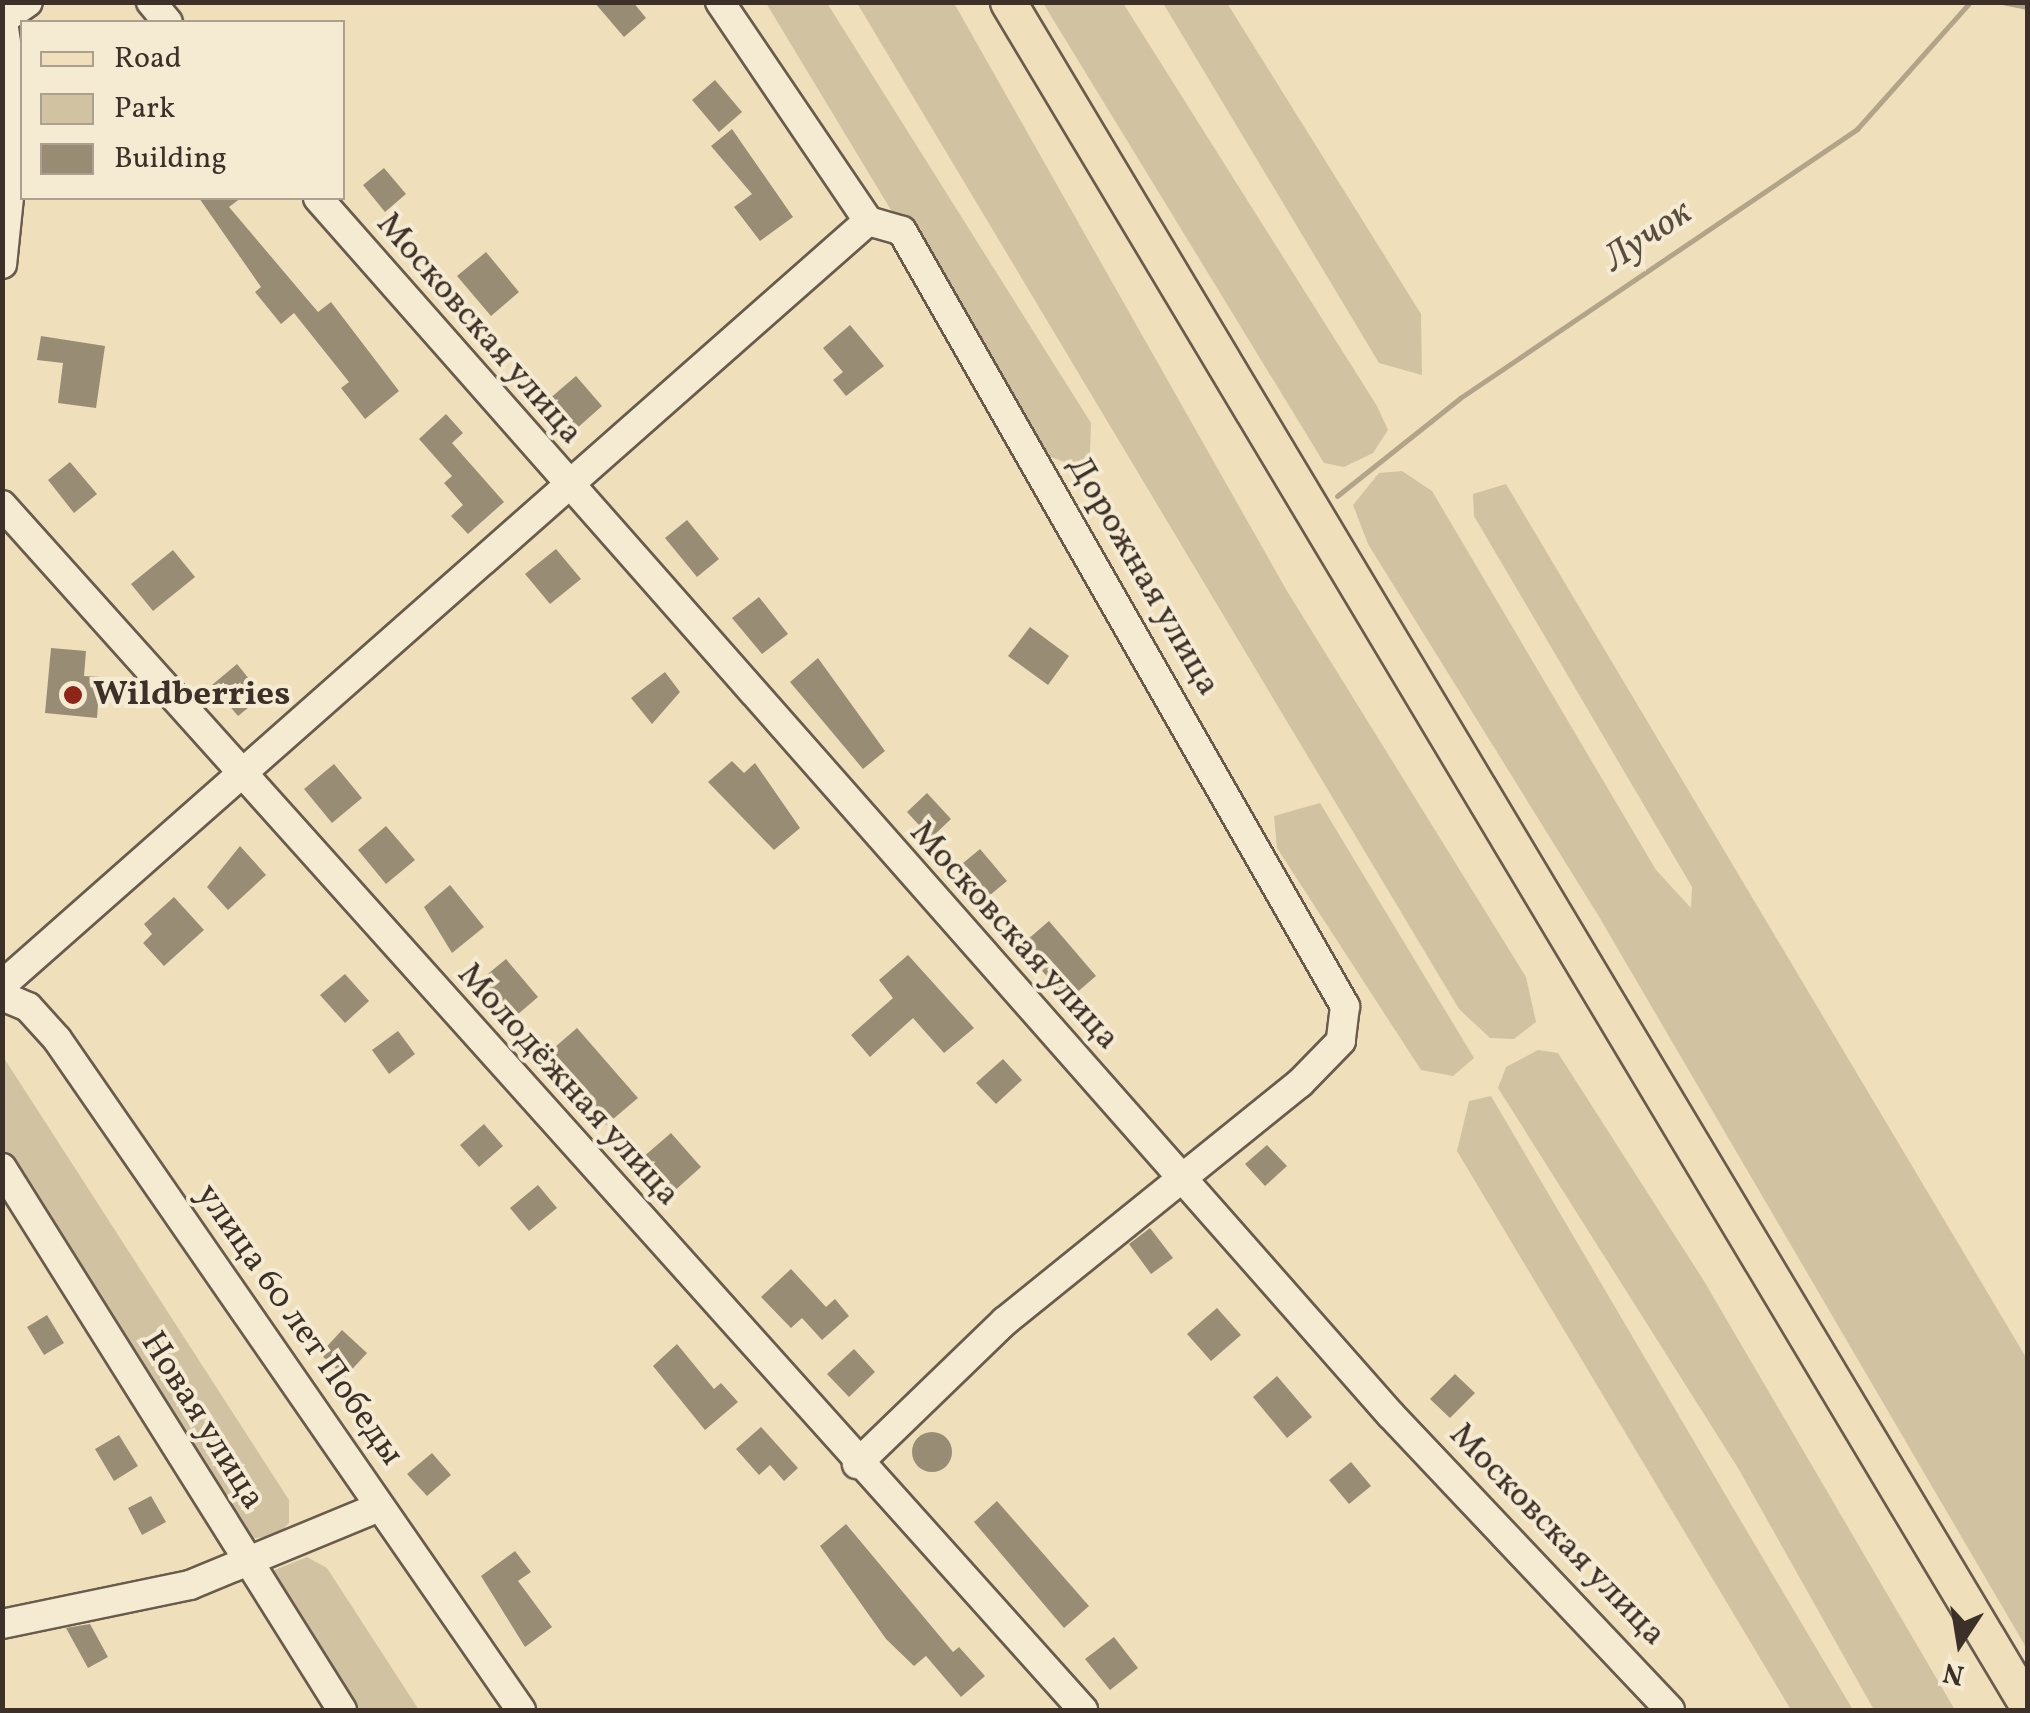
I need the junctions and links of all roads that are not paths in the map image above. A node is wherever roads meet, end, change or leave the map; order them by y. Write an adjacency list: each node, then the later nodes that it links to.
1 (720, 2): 5 (street, Дорожная улица)
2 (1008, 2): 18 (main road)
3 (11, 19): 6 (street)
4 (320, 200): 7 (street, Московская улица)
5 (868, 221): 7 (street); 13 (street, Дорожная улица)
6 (2, 264)
7 (565, 486): 9 (street); 13 (street, Московская улица)
8 (2, 504): 9 (street, Молодёжная улица)
9 (237, 771): 10 (street); 14 (street, Молодёжная улица)
10 (2, 985)
11 (2, 996): 15 (street, улица 60 лет Победы)
12 (2, 1168): 16 (street, Новая улица)
13 (1176, 1174): 14 (street, Дорожная улица); 22 (street, Московская улица)
14 (856, 1464): 21 (street, Молодёжная улица)
15 (379, 1507): 16 (street); 20 (street, улица 60 лет Победы)
16 (246, 1564): 17 (street); 19 (street, Новая улица)
17 (2, 1624)
18 (2028, 1706)
19 (342, 1710)
20 (521, 1710)
21 (1083, 1710)
22 (1670, 1710)

